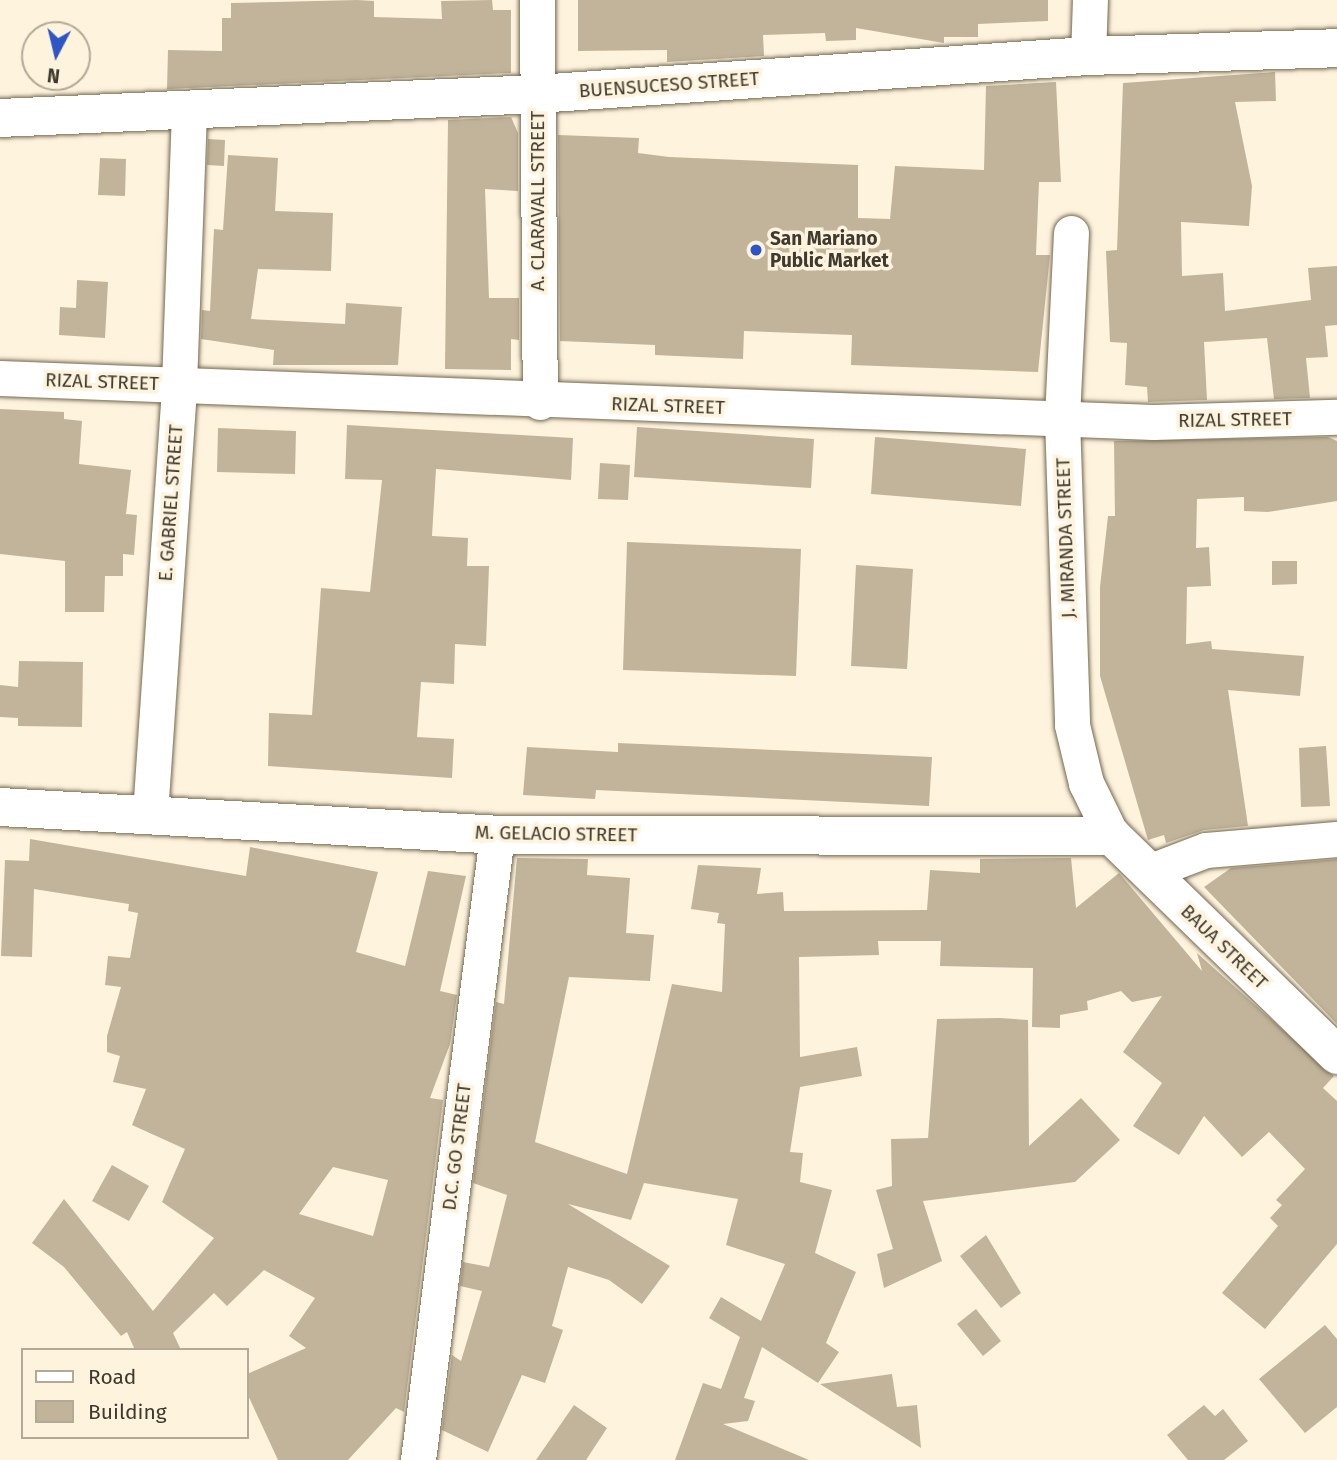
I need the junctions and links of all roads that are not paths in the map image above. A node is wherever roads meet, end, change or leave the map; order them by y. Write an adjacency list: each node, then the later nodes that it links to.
1 (537, 0): 5 (street, A. CLARAVALL STREET)
2 (1090, 0): 4 (street)
3 (1337, 48): 4 (street, BUENSUCESO STREET)
4 (1088, 56): 5 (street, BUENSUCESO STREET)
5 (537, 94): 6 (street, BUENSUCESO STREET); 11 (street, A. CLARAVALL STREET)
6 (189, 108): 7 (street, BUENSUCESO STREET); 10 (street, E. GABRIEL STREET)
7 (0, 118)
8 (1071, 233): 13 (street, J. MIRANDA STREET)
9 (0, 378): 10 (street, RIZAL STREET)
10 (179, 384): 11 (street, RIZAL STREET); 15 (street, E. GABRIEL STREET)
11 (540, 402): 13 (street, RIZAL STREET)
12 (1337, 417): 13 (street, RIZAL STREET)
13 (1062, 418): 17 (street, J. MIRANDA STREET)
14 (0, 807): 15 (street, M. GELACIO STREET)
15 (150, 814): 16 (street, M. GELACIO STREET)
16 (497, 835): 17 (street, M. GELACIO STREET); 21 (street, D.C. GO STREET)
17 (1112, 836): 19 (street, BAUA STREET)
18 (1337, 839): 19 (street)
19 (1148, 872): 20 (street, BAUA STREET)
20 (1337, 1055)
21 (418, 1460)

